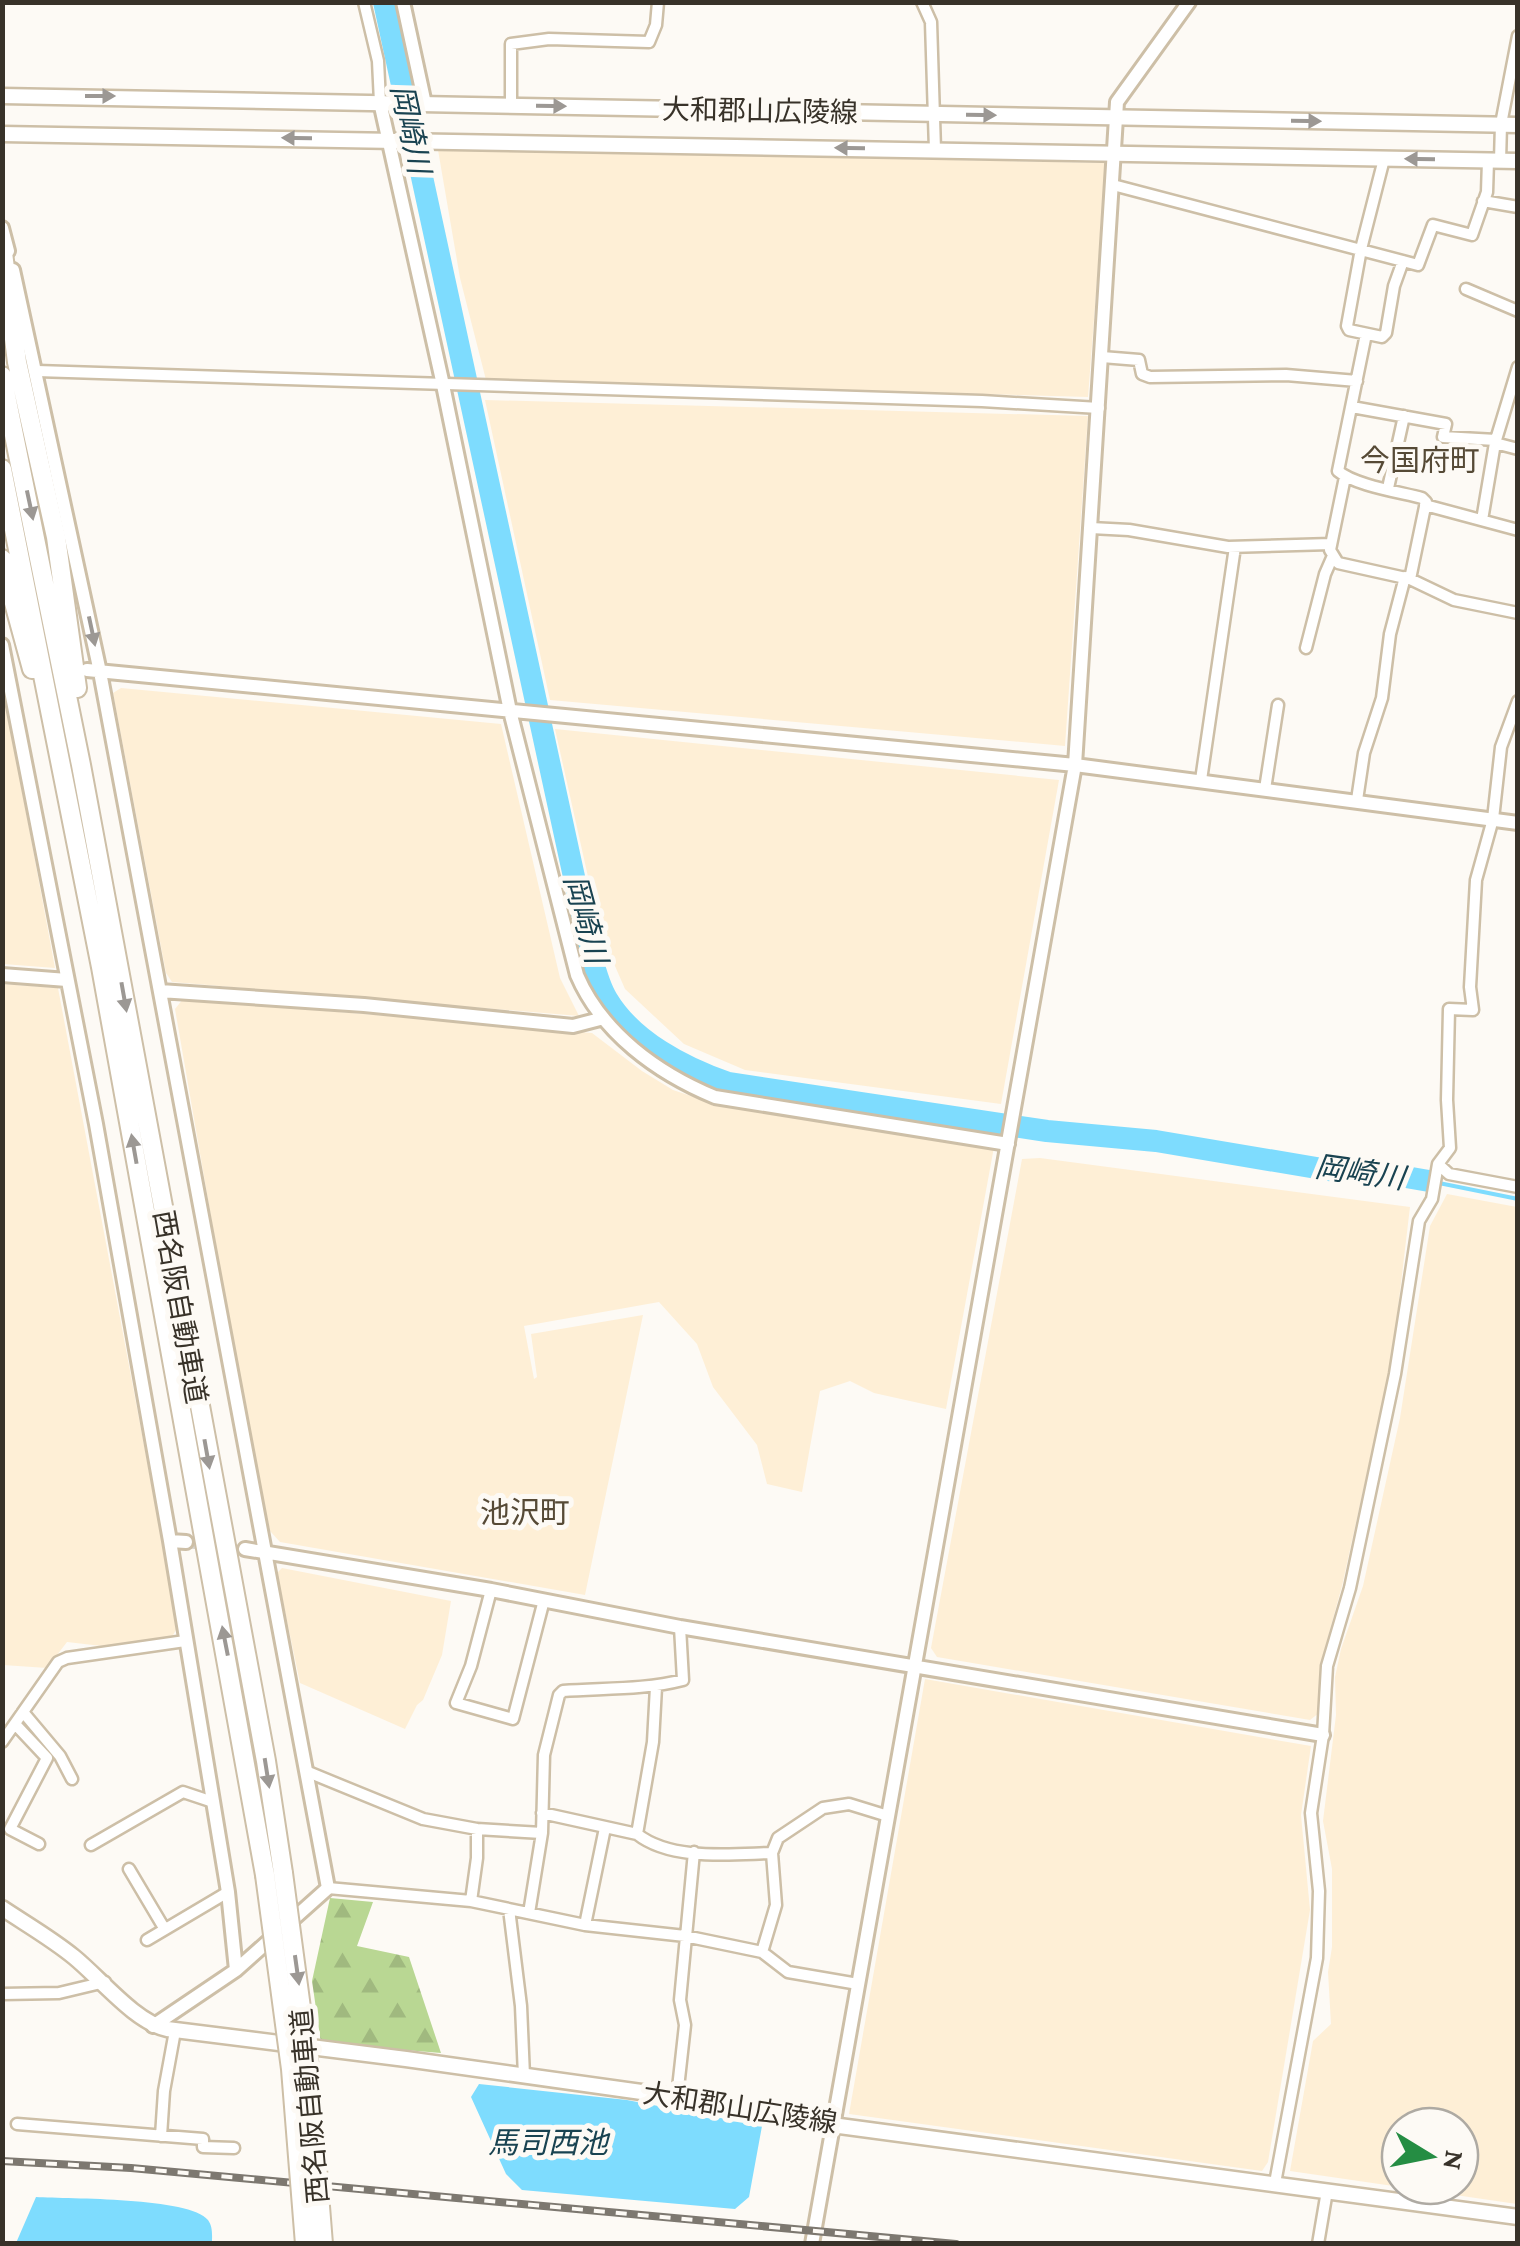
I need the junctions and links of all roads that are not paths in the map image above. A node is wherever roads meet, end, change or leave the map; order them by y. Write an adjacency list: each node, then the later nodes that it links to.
1 (364, 2): 8 (street)
2 (403, 2): 9 (street)
3 (658, 2): 10 (street)
4 (922, 2): 11 (street)
5 (1189, 2): 12 (street)
6 (1518, 36): 13 (street)
7 (2, 96): 8 (main road, 大和郡山広陵線, one-way to 8)
8 (383, 102): 9 (main road, 大和郡山広陵線); 15 (street)
9 (422, 104): 10 (main road, 大和郡山広陵線)
10 (510, 105): 11 (main road, 大和郡山広陵線, one-way to 11)
11 (935, 114): 12 (main road, 大和郡山広陵線, one-way to 12); 16 (street)
12 (1116, 117): 13 (main road, 大和郡山広陵線, one-way to 13); 17 (street)
13 (1510, 124): 19 (street)
14 (2, 134): 15 (main road, 大和郡山広陵線, one-way to 14)
15 (391, 140): 16 (main road, 大和郡山広陵線, one-way to 15); 36 (street)
16 (935, 150): 17 (main road, 大和郡山広陵線)
17 (1115, 154): 18 (main road, 大和郡山広陵線); 21 (street)
18 (1384, 158): 19 (main road, 大和郡山広陵線, one-way to 18); 26 (street)
19 (1494, 161): 20 (main road, 大和郡山広陵線); 22 (street)
20 (1518, 161)
21 (1113, 185): 26 (street); 31 (street)
22 (1483, 201): 23 (street); 27 (street)
23 (1518, 207)
24 (2, 228): 32 (street)
25 (2, 245): 69 (highway)
26 (1361, 249): 27 (street); 30 (street)
27 (1403, 260): 30 (street)
28 (1466, 289): 29 (street)
29 (1518, 311)
30 (1366, 334): 35 (street)
31 (1102, 357): 35 (street); 38 (street)
32 (37, 371): 36 (street); 58 (street, one-way to 58)
33 (1517, 372): 40 (street)
34 (2, 376): 69 (highway, 西名阪自動車道, one-way to 69)
35 (1357, 381): 37 (street)
36 (446, 385): 38 (street); 61 (street)
37 (1352, 407): 39 (street); 43 (street)
38 (1099, 408): 47 (street)
39 (1404, 416): 40 (street); 44 (street)
40 (1496, 442): 41 (street); 46 (street)
41 (1518, 449)
42 (2, 469): 66 (highway, 西名阪自動車道)
43 (1346, 477): 44 (street); 49 (street)
44 (1388, 488): 45 (street)
45 (1425, 505): 46 (street); 53 (street)
46 (1482, 520): 48 (street)
47 (1091, 528): 50 (street); 62 (street)
48 (1518, 530)
49 (1331, 544): 50 (street); 51 (street)
50 (1235, 547): 63 (street)
51 (1332, 558): 53 (street); 56 (street)
52 (2, 560): 66 (highway)
53 (1408, 578): 54 (street); 65 (street)
54 (1518, 613)
55 (2, 644): 57 (street)
56 (1306, 648)
57 (9, 664): 71 (street)
58 (94, 671): 61 (street); 72 (street)
59 (1518, 701): 67 (street)
60 (1278, 705): 64 (street)
61 (515, 711): 62 (street); 73 (street)
62 (1075, 765): 63 (street); 74 (street)
63 (1201, 780): 64 (street)
64 (1265, 788): 65 (street)
65 (1357, 800): 67 (street)
66 (70, 804): 105 (highway, 西名阪自動車道, one-way to 66)
67 (1492, 819): 68 (street); 75 (street)
68 (1518, 823)
69 (117, 962): 105 (highway, 西名阪自動車道, one-way to 105)
70 (2, 975): 71 (street)
71 (68, 980): 77 (street)
72 (160, 991): 73 (street); 80 (street)
73 (600, 1019): 74 (street)
74 (1009, 1140): 85 (street)
75 (1438, 1166): 76 (street); 89 (street)
76 (1518, 1187)
77 (170, 1542): 78 (street); 84 (street)
78 (186, 1542)
79 (246, 1549): 80 (street)
80 (264, 1551): 81 (street); 91 (street)
81 (491, 1590): 82 (street); 82 (street)
82 (544, 1600): 83 (street)
83 (680, 1627): 85 (street); 86 (street)
84 (185, 1641): 87 (street); 93 (street)
85 (914, 1664): 89 (street); 95 (street)
86 (656, 1687): 94 (street); 99 (street)
87 (23, 1712): 88 (street); 92 (street)
88 (14, 1724): 90 (street); 100 (street)
89 (1323, 1735): 129 (street)
90 (2, 1742)
91 (308, 1772): 97 (street); 106 (street)
92 (72, 1779)
93 (214, 1802): 101 (street); 107 (street)
94 (542, 1812): 96 (street); 98 (street)
95 (888, 1816): 103 (street); 119 (street)
96 (605, 1828): 99 (street); 112 (street)
97 (476, 1829): 98 (street); 108 (street)
98 (542, 1833): 111 (street)
99 (636, 1834): 102 (street)
100 (39, 1844)
101 (91, 1844)
102 (694, 1852): 103 (street); 114 (street)
103 (772, 1852): 116 (street)
104 (128, 1869): 113 (street)
105 (274, 1874): 132 (highway, 西名阪自動車道, bridge); 133 (highway, 西名阪自動車道, one-way to 133, bridge)
106 (328, 1888): 108 (street); 117 (street)
107 (228, 1892): 113 (street); 117 (street)
108 (471, 1902): 110 (street)
109 (2, 1908): 118 (main road)
110 (509, 1909): 111 (street); 123 (street)
111 (530, 1913): 112 (street)
112 (585, 1925): 114 (street)
113 (164, 1928): 115 (street)
114 (685, 1936): 116 (street); 124 (street)
115 (146, 1940)
116 (762, 1952): 119 (street)
117 (236, 1970): 121 (street)
118 (104, 1982): 120 (street); 121 (main road)
119 (858, 1984): 126 (street)
120 (2, 1994)
121 (152, 2026): 122 (main road, 大和郡山広陵線)
122 (175, 2031): 123 (main road, 大和郡山広陵線); 127 (street)
123 (524, 2076): 124 (main road, 大和郡山広陵線)
124 (677, 2097): 126 (main road, 大和郡山広陵線)
125 (17, 2124): 127 (street)
126 (832, 2125): 129 (main road, 大和郡山広陵線); 134 (street)
127 (162, 2136): 128 (street)
128 (234, 2148)
129 (1276, 2183): 130 (main road, 大和郡山広陵線)
130 (1327, 2191): 131 (main road, 大和郡山広陵線); 135 (street)
131 (1518, 2217)
132 (305, 2244)
133 (323, 2244)
134 (812, 2244)
135 (1318, 2244)

